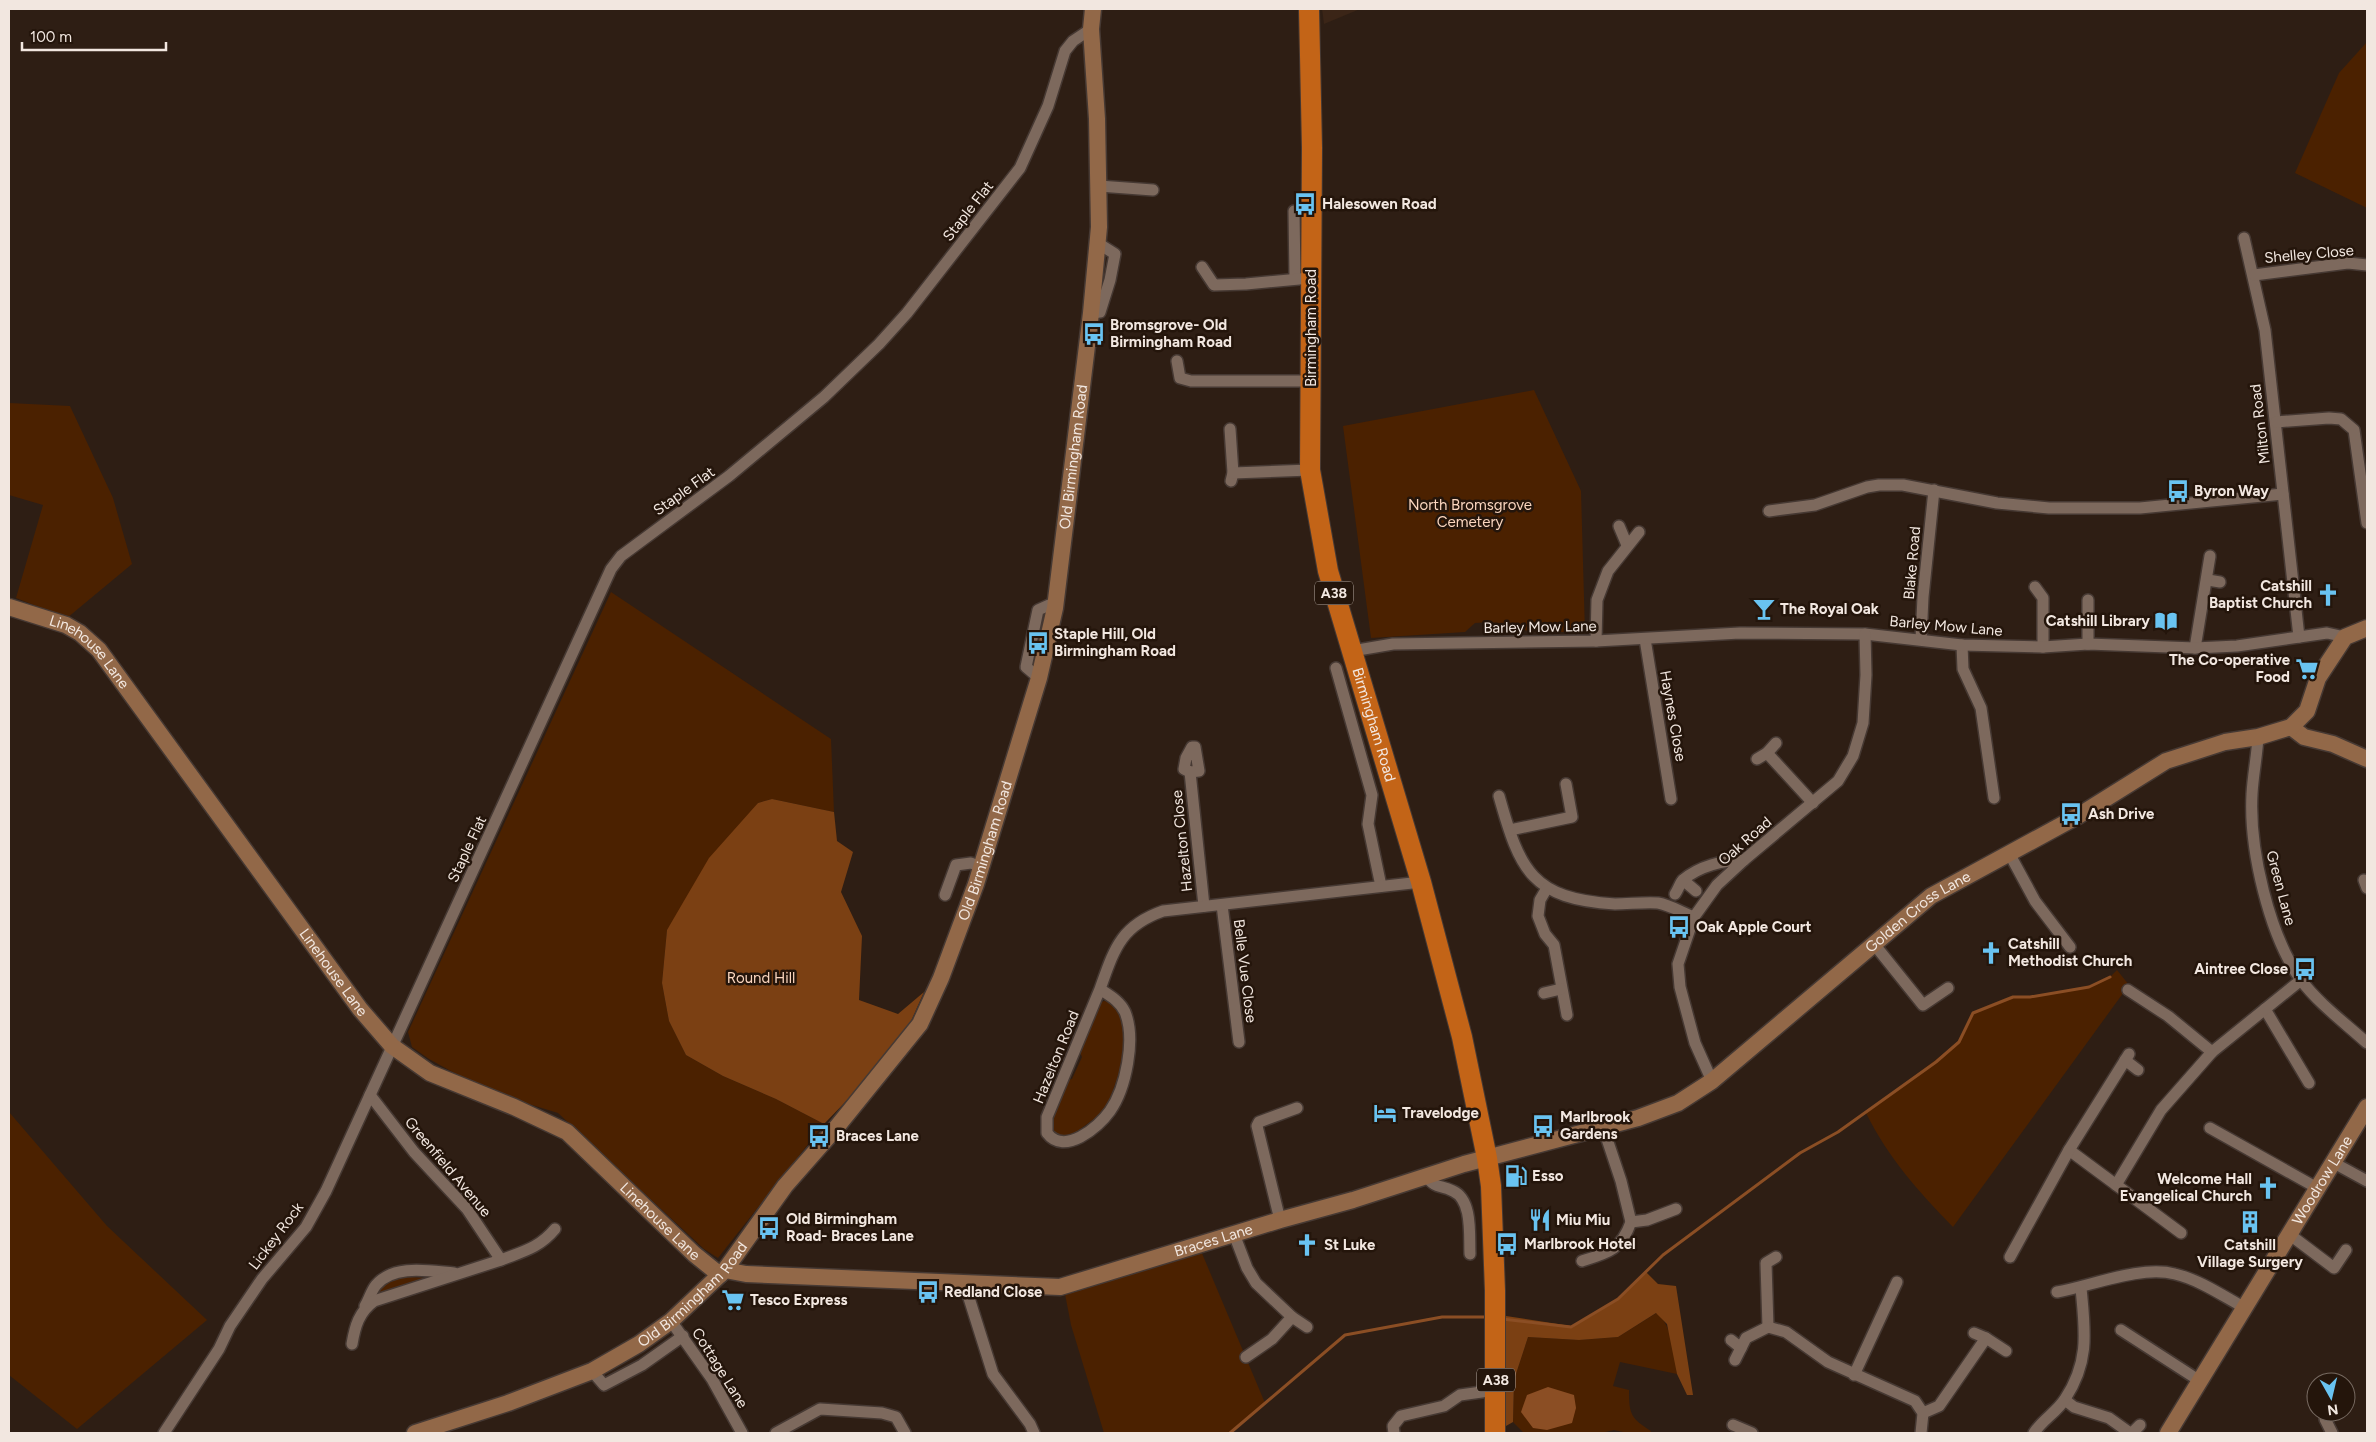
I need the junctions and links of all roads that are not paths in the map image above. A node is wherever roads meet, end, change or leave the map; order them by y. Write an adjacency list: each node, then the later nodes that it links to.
1 (1093, 9): 3 (main road, Old Birmingham Road)
2 (1309, 9): 11 (highway, Birmingham Road / A38)
3 (1091, 30): 4 (main road, Old Birmingham Road); 81 (street, Staple Flat)
4 (1099, 186): 5 (street); 56 (main road, Old Birmingham Road)
5 (1153, 190)
6 (1294, 211): 11 (street)
7 (2244, 238): 10 (street, Milton Road)
8 (2367, 265): 10 (street, Shelley Close)
9 (1202, 267): 11 (street)
10 (2254, 275): 14 (street, Milton Road)
11 (1302, 278): 13 (highway, Birmingham Road / A38)
12 (1177, 361): 13 (street)
13 (1311, 381): 16 (highway, Birmingham Road / A38)
14 (2276, 422): 18 (street, Milton Road); 20 (street)
15 (1230, 429): 16 (street)
16 (1310, 470): 41 (highway, Birmingham Road / A38)
17 (1934, 490): 18 (street); 19 (street); 35 (street, Blake Road)
18 (2283, 494): 32 (street, Milton Road)
19 (1769, 511)
20 (2367, 523)
21 (1619, 526): 23 (street)
22 (1639, 532): 23 (street)
23 (1627, 545): 36 (street)
24 (2210, 556): 25 (street)
25 (2208, 580): 26 (street); 40 (street)
26 (2220, 582)
27 (2034, 587): 39 (street)
28 (2088, 600): 37 (street)
29 (9, 607): 81 (main road, Linehouse Lane)
30 (2367, 628): 33 (main road)
31 (1865, 634): 34 (street, Barley Mow Lane); 35 (street, Barley Mow Lane); 52 (street, Oak Road)
32 (2299, 637): 33 (street, Barley Mow Lane); 40 (street, Barley Mow Lane)
33 (2345, 637): 43 (main road)
34 (1645, 639): 36 (street, Barley Mow Lane); 51 (street, Haynes Close)
35 (1921, 639): 38 (street, Barley Mow Lane)
36 (1596, 641): 41 (street, Barley Mow Lane)
37 (2088, 644): 39 (street, Barley Mow Lane); 40 (street, Barley Mow Lane)
38 (1962, 645): 39 (street, Barley Mow Lane); 50 (street)
39 (2043, 647)
40 (2195, 648)
41 (1352, 651): 58 (highway, Birmingham Road / A38)
42 (1336, 668): 59 (street)
43 (2291, 727): 44 (main road, Golden Cross Lane); 46 (main road)
44 (2258, 737): 54 (main road, Golden Cross Lane); 71 (street, Green Lane)
45 (1776, 743): 52 (street)
46 (2367, 759)
47 (1190, 772): 65 (street, Hazelton Close)
48 (1566, 784): 53 (street)
49 (1499, 796): 53 (street)
50 (1994, 798)
51 (1671, 799)
52 (1813, 803): 55 (street, Oak Road)
53 (1510, 830): 60 (street)
54 (2009, 853): 67 (street); 68 (main road, Golden Cross Lane)
55 (1744, 860): 57 (street); 66 (street, Oak Road)
56 (981, 867): 63 (street); 111 (main road, Old Birmingham Road)
57 (1683, 880): 61 (street); 62 (street)
58 (1421, 882): 59 (street, Hazelton Road); 92 (highway, Birmingham Road / A38)
59 (1381, 886): 64 (street, Hazelton Road)
60 (1547, 888): 66 (street); 74 (street)
61 (1696, 891)
62 (1675, 894)
63 (945, 895)
64 (1222, 905): 65 (street, Hazelton Road); 79 (street, Belle Vue Close)
65 (1204, 906): 73 (street, Hazelton Road)
66 (1694, 917): 84 (street, Oak Road)
67 (2063, 938): 69 (street); 70 (street)
68 (1874, 944): 72 (street); 84 (main road, Golden Cross Lane)
69 (2053, 945)
70 (2070, 947)
71 (2301, 980): 77 (street); 80 (street, Green Lane)
72 (1948, 988)
73 (1100, 989): 73 (street, Hazelton Road)
74 (1561, 989): 76 (street); 78 (street)
75 (2128, 990): 82 (street)
76 (1544, 993)
77 (2265, 1009): 82 (street); 85 (street)
78 (1567, 1015)
79 (1239, 1042)
80 (2367, 1043)
81 (392, 1046): 86 (street, Lickey Rock); 111 (main road, Linehouse Lane)
82 (2212, 1052): 96 (street)
83 (2138, 1070): 91 (street)
84 (1712, 1081): 89 (main road, Golden Cross Lane)
85 (2309, 1083)
86 (370, 1095): 108 (street, Greenfield Avenue); 141 (street, Lickey Rock)
87 (1297, 1108): 99 (street)
88 (2367, 1108): 93 (main road, Woodrow Lane)
89 (1603, 1127): 92 (main road, Golden Cross Lane); 100 (street)
90 (2210, 1128): 97 (street)
91 (2069, 1150): 96 (street); 107 (street)
92 (1487, 1158): 94 (main road, Braces Lane); 136 (highway, Birmingham Road / A38)
93 (2334, 1163): 95 (street); 97 (main road, Woodrow Lane)
94 (1426, 1176): 99 (main road, Braces Lane); 106 (street)
95 (2367, 1181)
96 (2116, 1185): 102 (street)
97 (2319, 1189): 104 (main road, Woodrow Lane)
98 (1676, 1209): 100 (street)
99 (1280, 1220): 103 (main road, Braces Lane)
100 (1631, 1222): 110 (street)
101 (555, 1229): 108 (street)
102 (2180, 1233)
103 (1234, 1234): 114 (main road, Braces Lane); 119 (street)
104 (2289, 1234): 105 (street); 118 (main road, Woodrow Lane)
105 (2346, 1250)
106 (1470, 1254)
107 (2010, 1257)
108 (501, 1260): 112 (street)
109 (1766, 1260): 122 (street)
110 (1582, 1261)
111 (722, 1272): 114 (main road, Braces Lane); 120 (main road, Old Birmingham Road)
112 (462, 1274): 117 (street); 117 (street)
113 (1897, 1282): 134 (street)
114 (968, 1283): 146 (street)
115 (2081, 1288): 116 (street); 118 (street); 137 (street)
116 (2057, 1292)
117 (365, 1308): 128 (street)
118 (2245, 1308): 135 (main road, Woodrow Lane)
119 (1292, 1317): 121 (street); 131 (street)
120 (671, 1321): 125 (street, Cottage Lane); 133 (main road, Old Birmingham Road)
121 (1307, 1326)
122 (1768, 1327): 129 (street); 134 (street)
123 (2121, 1330): 135 (street)
124 (1974, 1333): 126 (street)
125 (683, 1336): 133 (street); 143 (street, Cottage Lane)
126 (1986, 1338): 130 (street); 138 (street)
127 (1731, 1340): 129 (street)
128 (352, 1344)
129 (1741, 1348): 132 (street)
130 (2006, 1351)
131 (1246, 1357)
132 (1736, 1360)
133 (592, 1372): 142 (main road, Old Birmingham Road)
134 (1854, 1375): 138 (street)
135 (2200, 1381): 152 (main road, Woodrow Lane)
136 (1496, 1390): 147 (street); 148 (highway, Birmingham Road / A38)
137 (2065, 1400): 140 (street); 151 (street)
138 (1923, 1413): 150 (street)
139 (1733, 1425): 149 (street)
140 (2134, 1431)
141 (164, 1433)
142 (414, 1433)
143 (742, 1433)
144 (776, 1433): 145 (street)
145 (905, 1433)
146 (1034, 1433)
147 (1394, 1433)
148 (1495, 1433)
149 (1752, 1433)
150 (1921, 1433)
151 (2034, 1433)
152 (2168, 1433)

